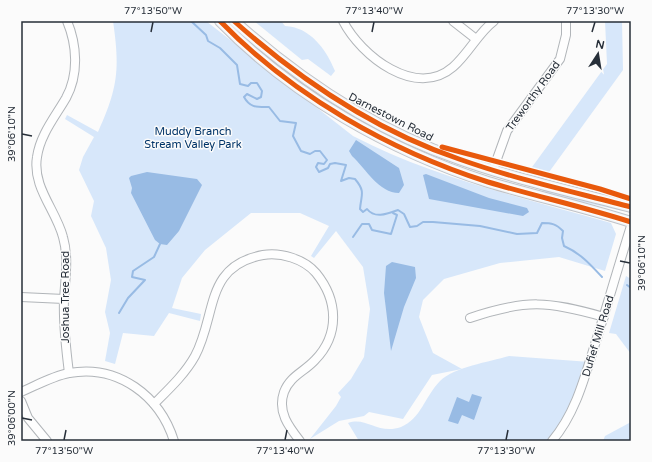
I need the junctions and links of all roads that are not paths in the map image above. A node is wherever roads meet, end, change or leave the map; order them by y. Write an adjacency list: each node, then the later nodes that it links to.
1 (67, 21): 14 (street, Joshua Tree Road)
2 (220, 21): 11 (main road, Darnestown Road)
3 (234, 21): 9 (main road, Darnestown Road)
4 (343, 21): 8 (street)
5 (453, 21): 8 (street)
6 (494, 21): 8 (street)
7 (566, 21): 9 (street, Treworthy Road)
8 (476, 39)
9 (492, 170): 10 (main road, Darnestown Road)
10 (631, 207)
11 (631, 222)
12 (631, 226): 15 (street, Dufief Mill Road)
13 (21, 297): 14 (street)
14 (64, 299): 17 (street, Joshua Tree Road)
15 (604, 317): 16 (street); 24 (street, Dufief Mill Road)
16 (470, 318)
17 (69, 373): 18 (street); 20 (street)
18 (21, 392)
19 (21, 401): 21 (street)
20 (154, 404): 22 (street); 23 (street)
21 (47, 441)
22 (174, 441)
23 (300, 441)
24 (552, 441)

